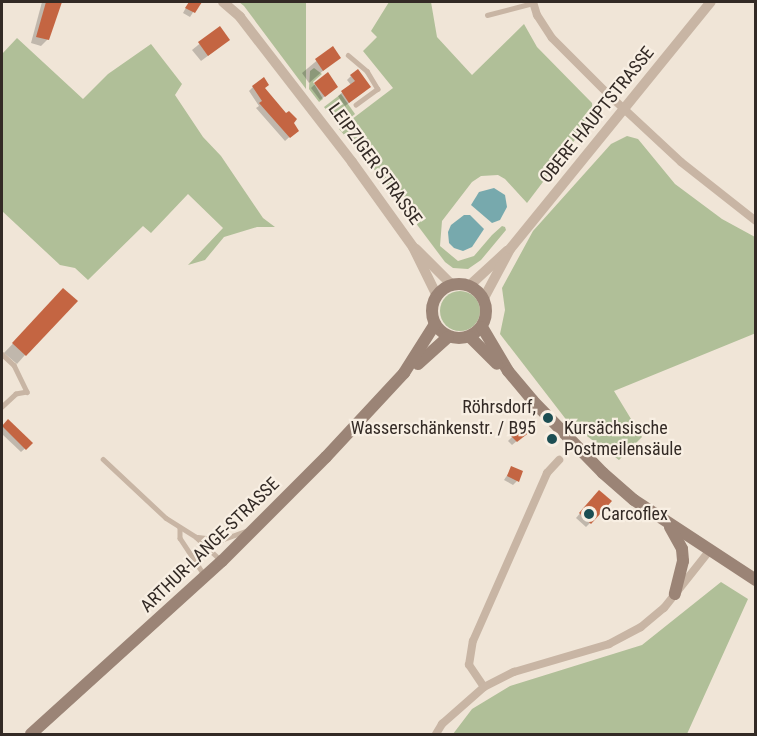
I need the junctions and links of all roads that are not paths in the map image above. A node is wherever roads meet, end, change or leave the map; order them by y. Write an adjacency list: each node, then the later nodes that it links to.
1 (224, 2): 9 (street, LEIPZIGER STRASSE)
2 (533, 2): 4 (lane); 7 (street)
3 (711, 2): 7 (street, OBERE HAUPTSTRASSE)
4 (487, 15)
5 (348, 55): 6 (lane)
6 (356, 105)
7 (623, 108): 8 (street); 10 (street, OBERE HAUPTSTRASSE)
8 (756, 221)
9 (413, 247): 11 (street, LEIPZIGER STRASSE); 13 (street, LEIPZIGER STRASSE)
10 (510, 249): 12 (street, OBERE HAUPTSTRASSE); 14 (street, OBERE HAUPTSTRASSE)
11 (452, 285): 12 (main road); 13 (main road)
12 (470, 286): 14 (main road)
13 (437, 296): 15 (main road)
14 (484, 298): 16 (main road)
15 (435, 324): 17 (main road); 21 (main road, ARTHUR-LANGE-STRASSE)
16 (482, 327): 18 (main road); 20 (main road)
17 (448, 337): 18 (main road); 21 (main road, ARTHUR-LANGE-STRASSE)
18 (470, 337): 20 (main road)
19 (2, 354): 22 (lane)
20 (508, 371): 25 (main road)
21 (404, 373): 26 (main road, ARTHUR-LANGE-STRASSE)
22 (2, 407)
23 (103, 459): 27 (lane)
24 (559, 460): 34 (street)
25 (668, 524): 29 (main road); 33 (main road)
26 (256, 527): 28 (lane); 30 (main road, ARTHUR-LANGE-STRASSE)
27 (180, 528): 28 (lane); 31 (lane)
28 (196, 537): 30 (lane)
29 (710, 550): 32 (main road); 33 (street)
30 (222, 561): 31 (main road, ARTHUR-LANGE-STRASSE)
31 (205, 576): 35 (main road, ARTHUR-LANGE-STRASSE)
32 (756, 580)
33 (675, 594): 34 (street)
34 (484, 687): 36 (street)
35 (31, 735)
36 (435, 735)

